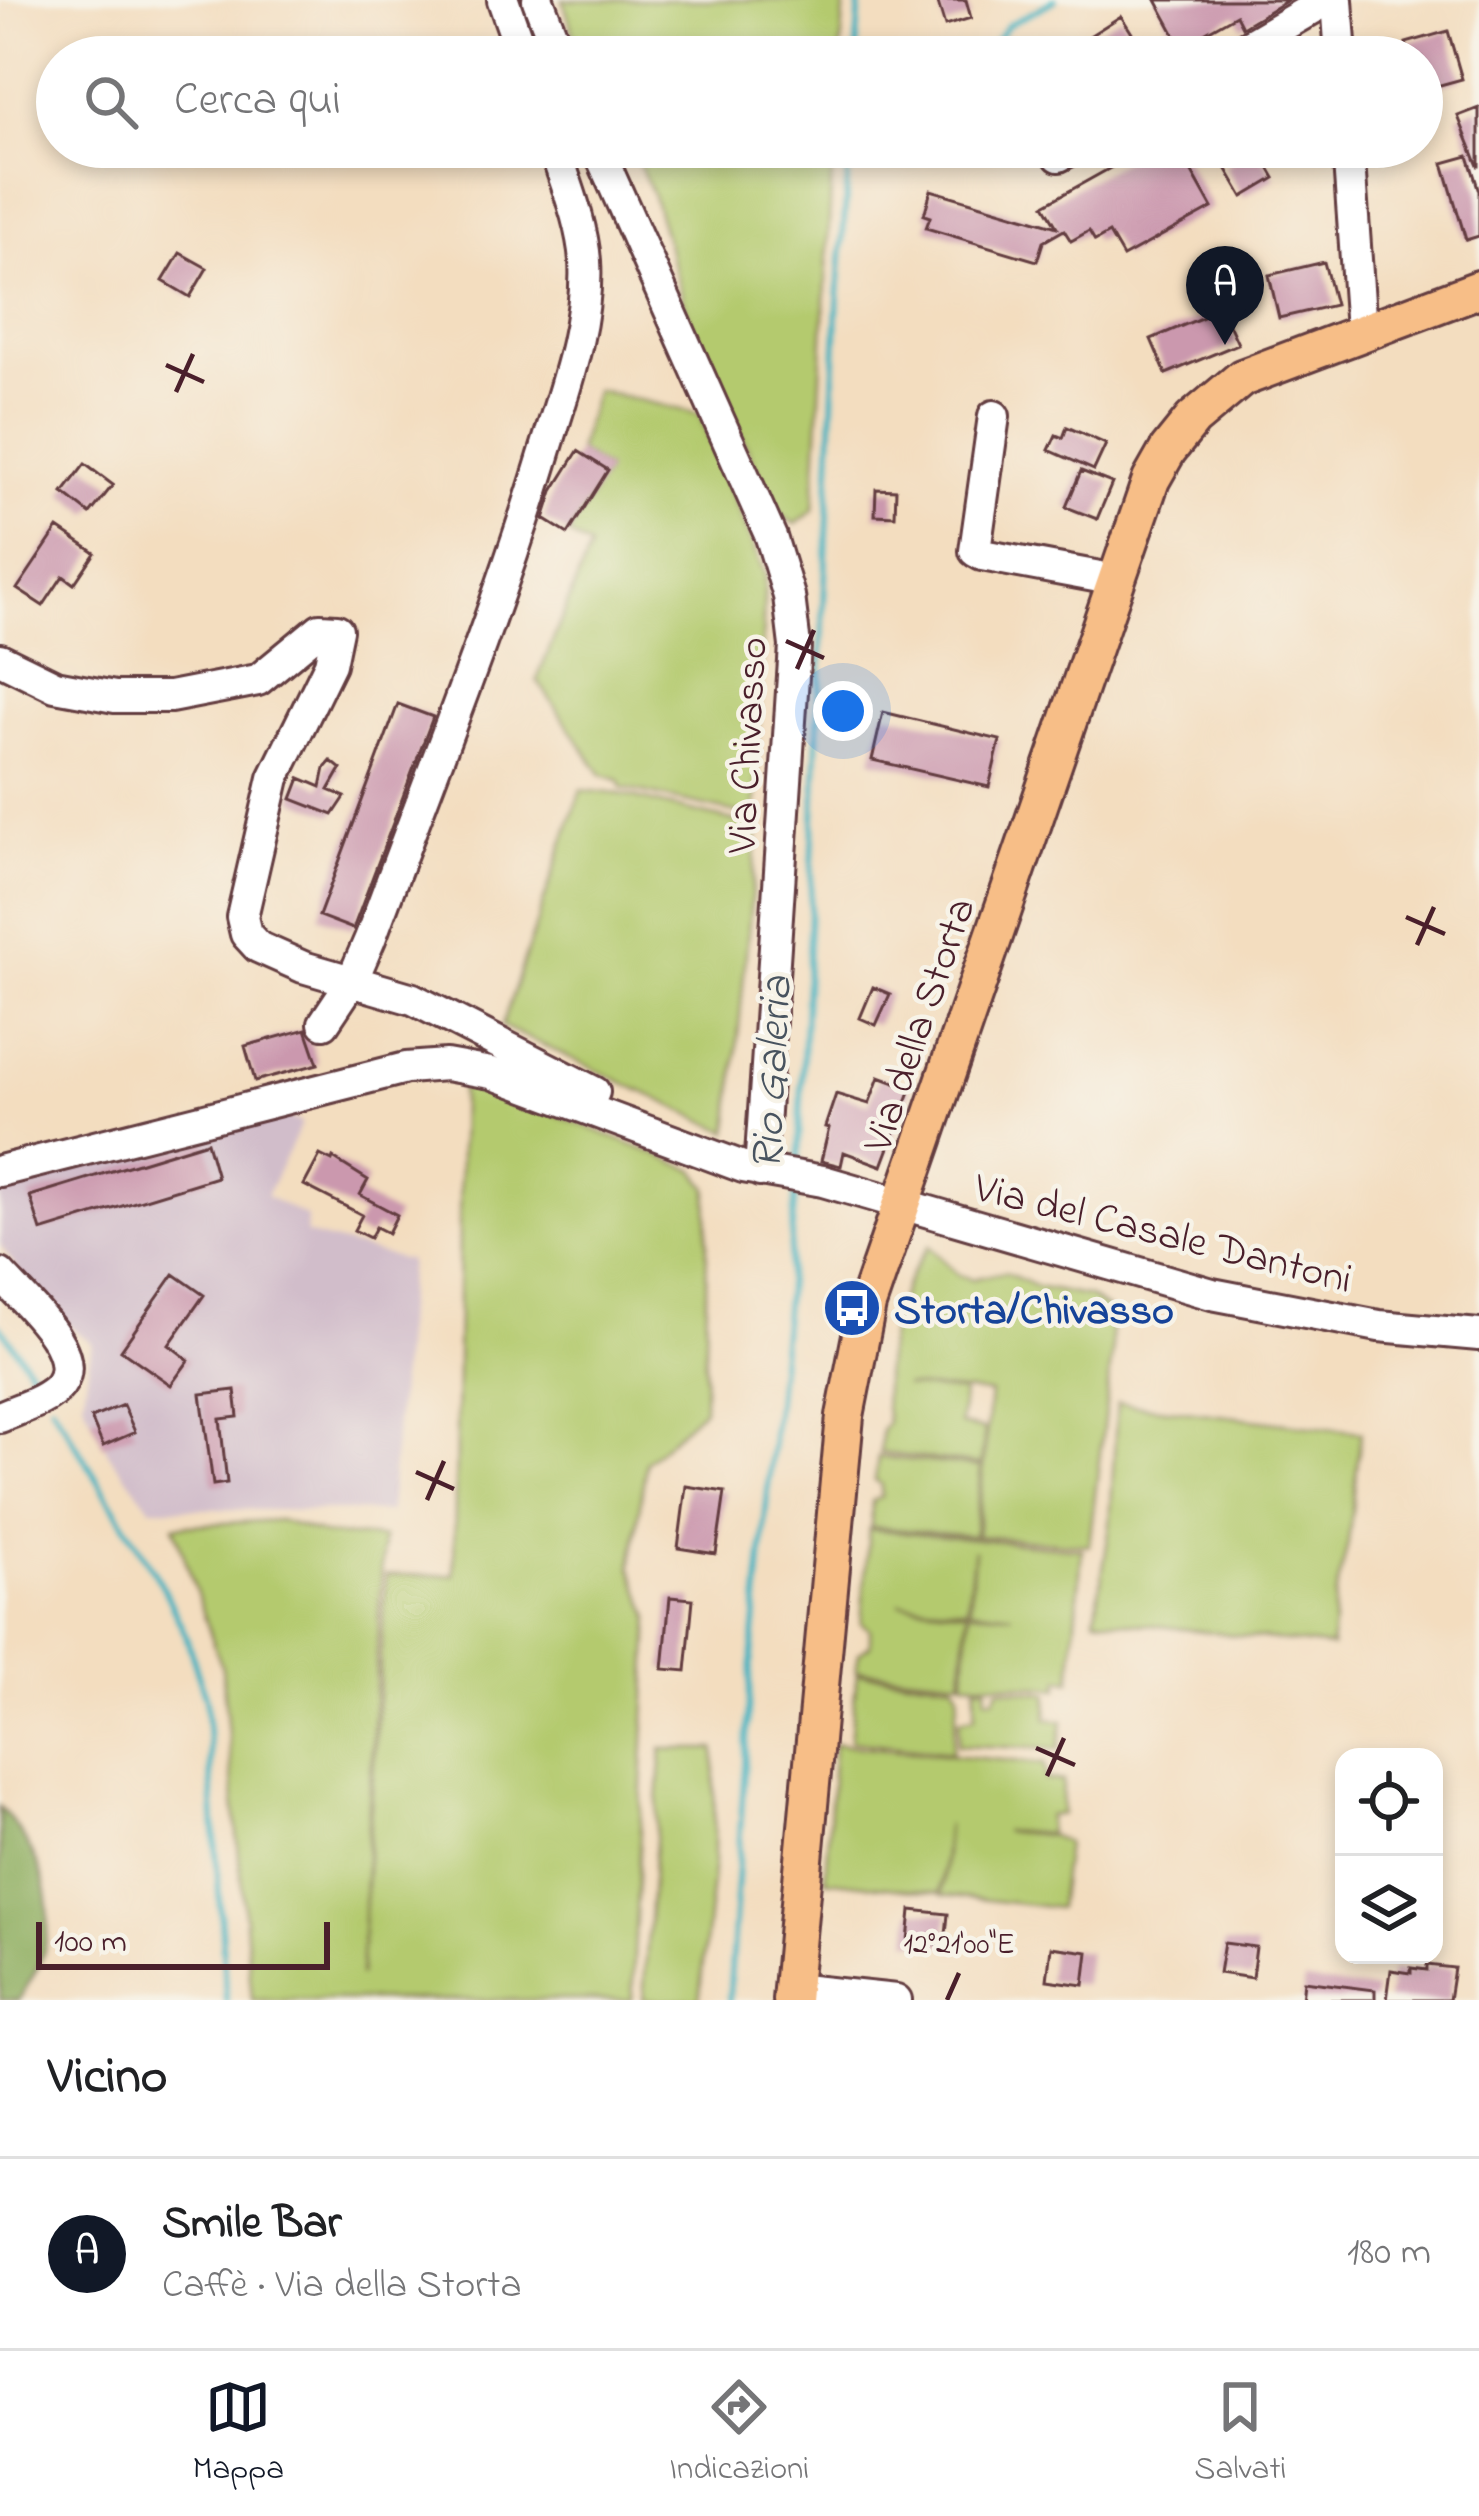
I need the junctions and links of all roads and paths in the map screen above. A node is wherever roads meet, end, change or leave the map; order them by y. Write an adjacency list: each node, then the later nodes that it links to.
1 (503, 0): 5 (street)
2 (538, 0): 6 (street)
3 (1327, 0): 7 (street)
4 (1337, 0): 8 (street)
5 (516, 36)
6 (552, 36)
7 (1265, 36)
8 (1340, 36)
9 (561, 168): 17 (street)
10 (606, 168): 20 (street, Via Chivasso)
11 (1349, 168): 13 (street)
12 (1479, 289): 13 (main road, Via della Storta)
13 (1361, 330): 15 (main road, Via della Storta)
14 (994, 416): 15 (street)
15 (1115, 580): 21 (main road, Via della Storta)
16 (0, 659): 17 (street)
17 (352, 981): 18 (street); 20 (street)
18 (324, 1023)
19 (0, 1171): 20 (street)
20 (773, 1174): 21 (street)
21 (902, 1207): 23 (street, Via del Casale Dantoni); 25 (main road, Via della Storta)
22 (0, 1274): 24 (street)
23 (1479, 1335)
24 (11, 1412)
25 (791, 1995): 26 (street)
26 (896, 2000)

